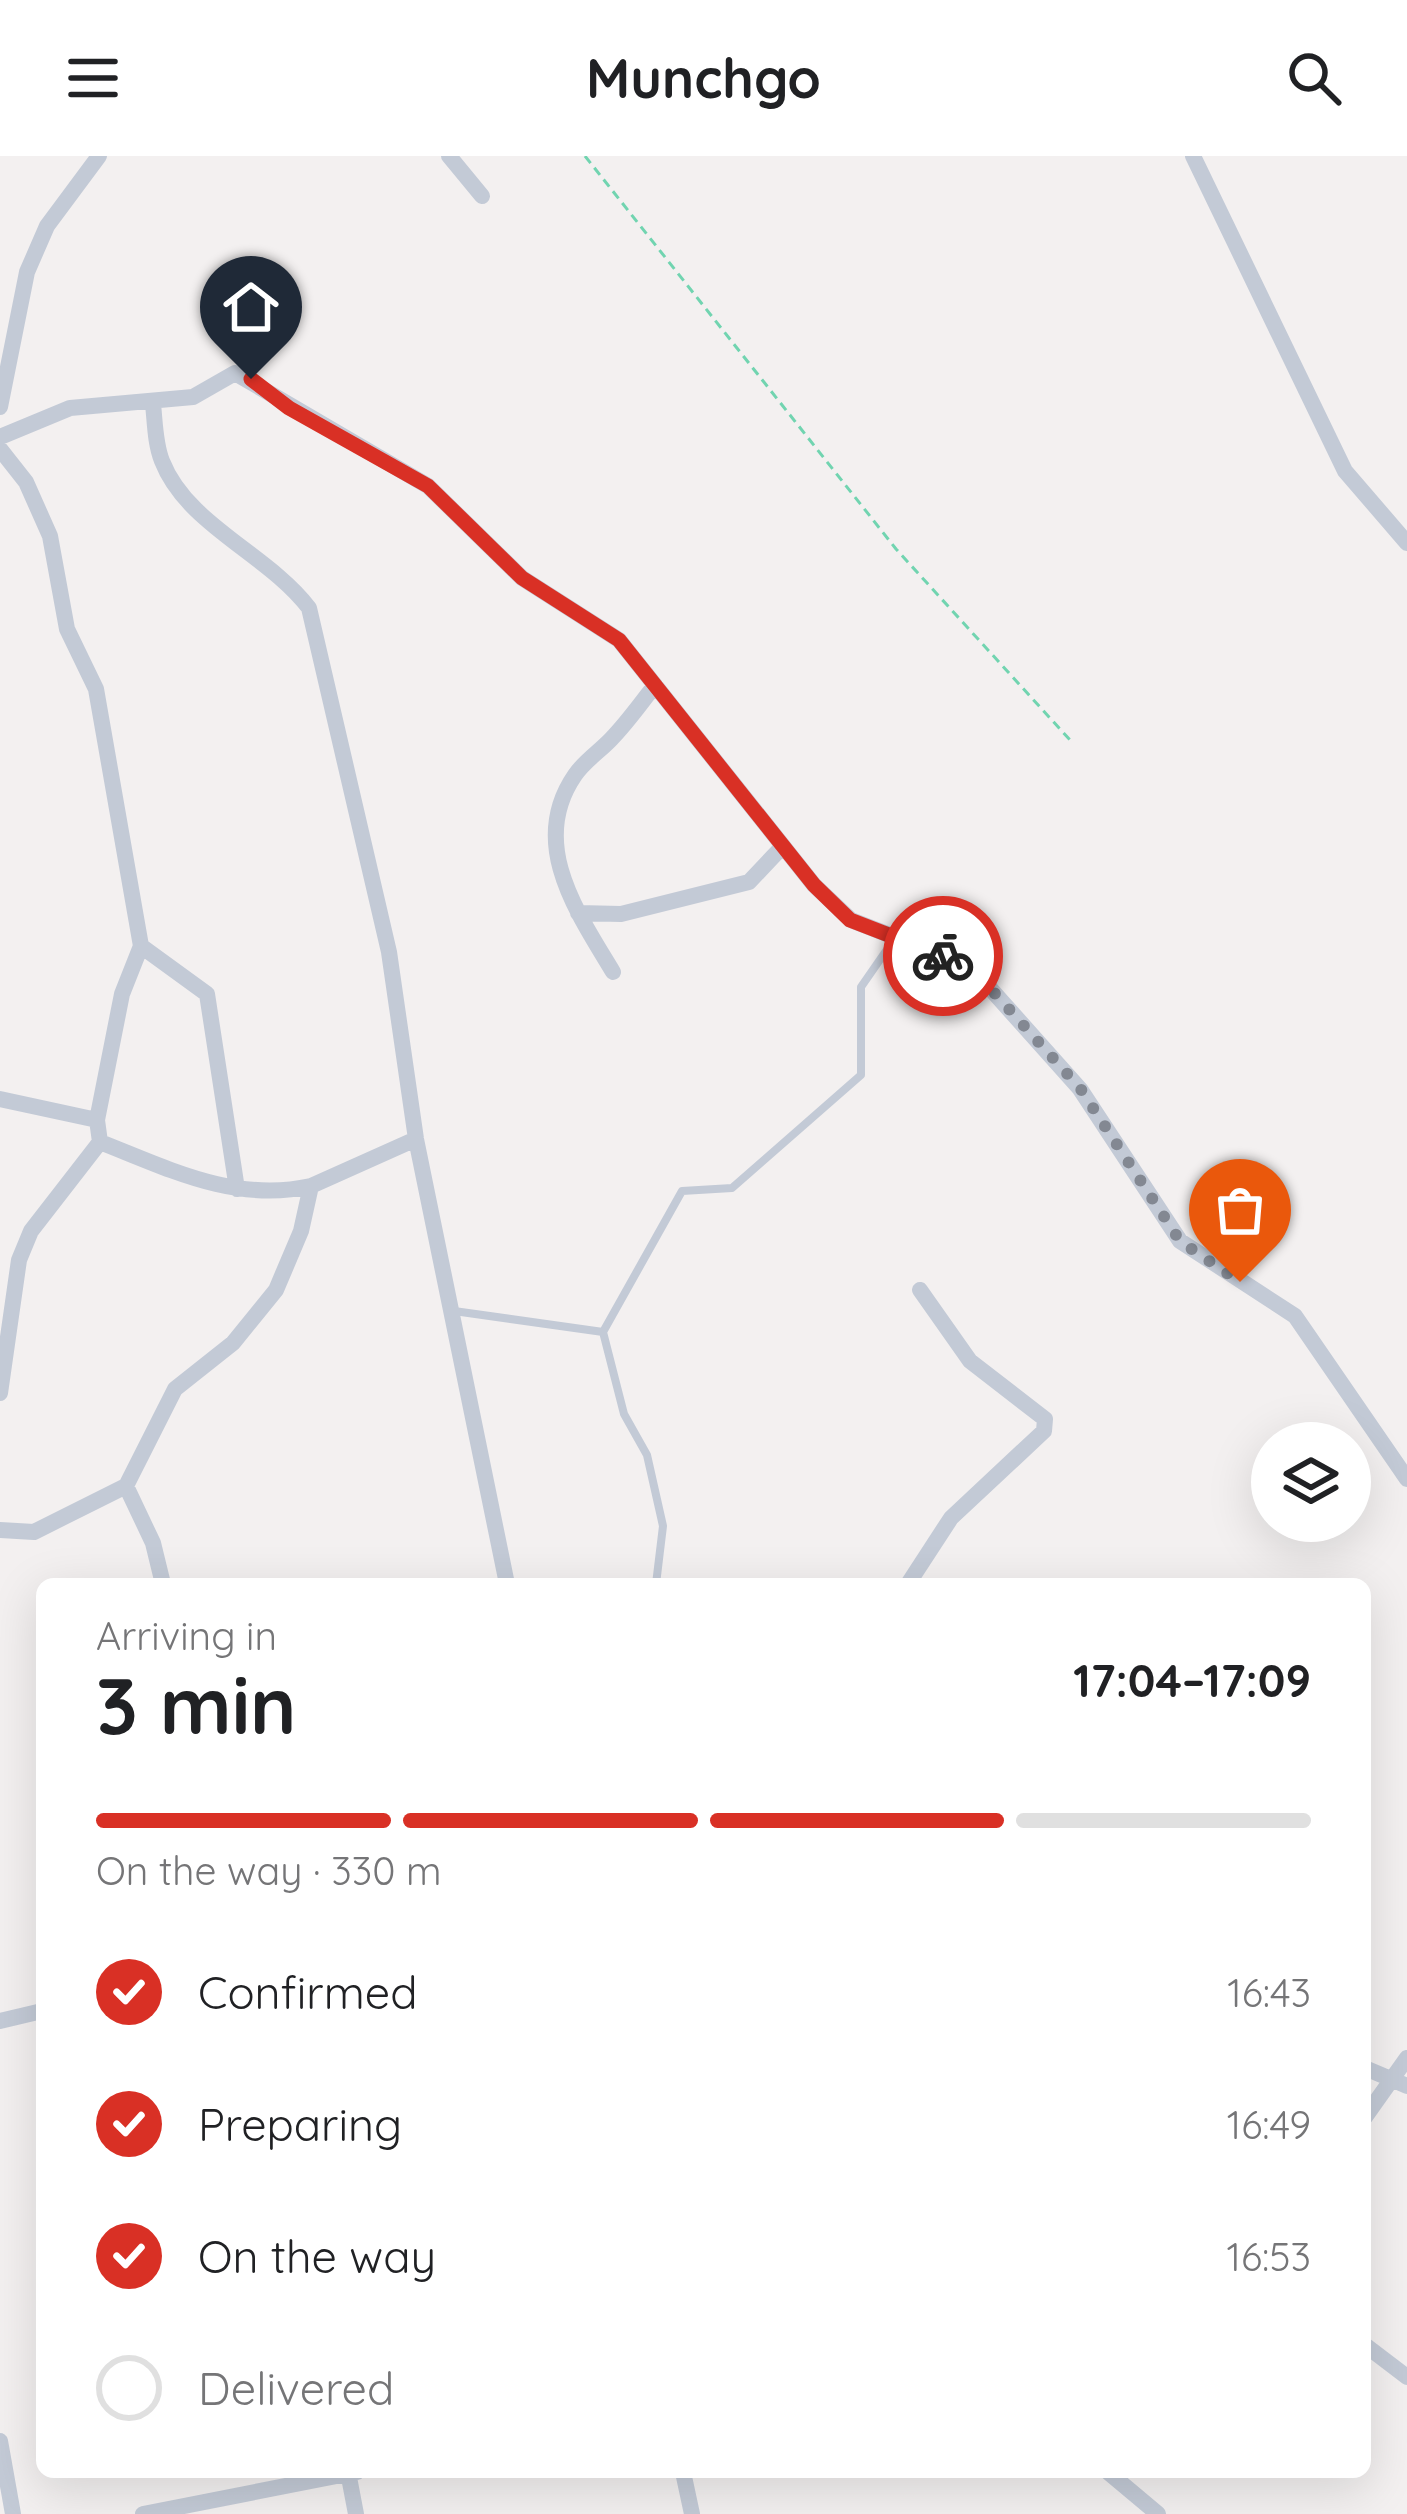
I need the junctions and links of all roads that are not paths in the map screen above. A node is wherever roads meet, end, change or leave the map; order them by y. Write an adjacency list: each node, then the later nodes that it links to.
1 (99, 156): 6 (street)
2 (449, 156): 4 (street)
3 (1193, 156): 9 (street)
4 (482, 196)
5 (153, 404): 7 (street); 10 (street); 18 (street)
6 (0, 406)
7 (0, 437)
8 (0, 449): 14 (street)
9 (1407, 543)
10 (656, 685): 11 (street); 12 (street)
11 (783, 846): 12 (street); 13 (street)
12 (578, 913): 15 (street)
13 (895, 938): 24 (lane); 26 (street)
14 (141, 946): 17 (street); 21 (street)
15 (614, 972)
16 (0, 1099): 17 (street)
17 (98, 1120): 19 (street)
18 (416, 1139): 20 (street); 23 (street)
19 (100, 1142): 21 (street); 25 (street)
20 (311, 1186): 21 (street); 27 (street)
21 (237, 1189)
22 (920, 1290): 32 (street)
23 (454, 1311): 24 (lane); 30 (street)
24 (603, 1332): 31 (lane)
25 (0, 1394)
26 (1407, 1479)
27 (126, 1486): 28 (street); 29 (street)
28 (0, 1529)
29 (162, 1578)
30 (506, 1578)
31 (657, 1578)
32 (912, 1578)
33 (36, 2012): 34 (street)
34 (0, 2021)
35 (1407, 2058): 37 (street)
36 (1371, 2070): 37 (street)
37 (1401, 2083): 38 (street)
38 (1371, 2111)
39 (1371, 2350): 40 (street)
40 (1407, 2377)
41 (0, 2441): 46 (street)
42 (326, 2478): 47 (street)
43 (352, 2478): 48 (street)
44 (684, 2478): 49 (street)
45 (1115, 2478): 50 (street)
46 (13, 2514)
47 (143, 2514)
48 (356, 2514)
49 (692, 2514)
50 (1158, 2514)

